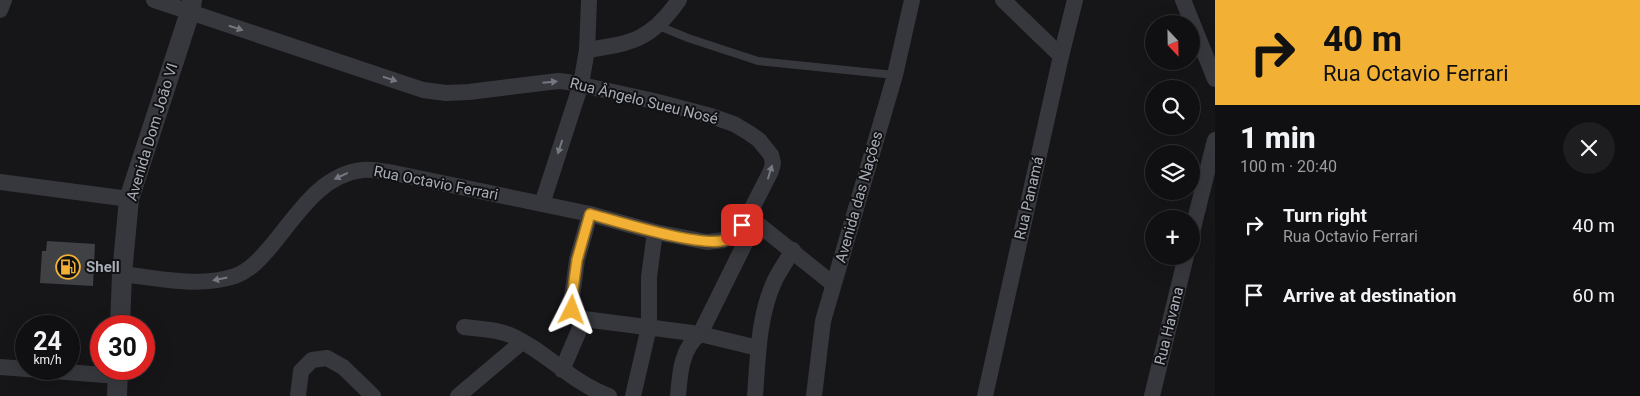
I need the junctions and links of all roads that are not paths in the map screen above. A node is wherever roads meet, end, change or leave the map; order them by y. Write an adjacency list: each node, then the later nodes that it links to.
1 (4, 0): 10 (street)
2 (154, 0): 9 (street, Rua Ângelo Sueu Nosé)
3 (590, 0): 12 (street)
4 (679, 0): 11 (street)
5 (912, 0): 14 (street, Avenida das Nações)
6 (1003, 0): 13 (street)
7 (1075, 0): 13 (street, Rua Panamá)
8 (1183, 0): 15 (street)
9 (191, 6): 16 (street, Rua Ângelo Sueu Nosé, one-way to 16); 19 (street, Avenida Dom João VI)
10 (0, 10)
11 (659, 26): 12 (street); 14 (lane)
12 (587, 50): 16 (street)
13 (1061, 56): 49 (street, Rua Panamá)
14 (895, 75): 28 (street, Avenida das Nações)
15 (1215, 79)
16 (581, 84): 20 (street, one-way to 20); 23 (street, Rua Ângelo Sueu Nosé, one-way to 16)
17 (1215, 140): 21 (street)
18 (0, 182): 19 (street)
19 (129, 199): 27 (street, Avenida Dom João VI)
20 (542, 204): 22 (street, Rua Octavio Ferrari); 27 (street, Rua Octavio Ferrari, one-way to 27)
21 (1198, 210)
22 (590, 214): 24 (street, Rua Octavio Ferrari); 30 (street)
23 (752, 218): 24 (street, Rua Octavio Ferrari); 25 (street); 33 (street)
24 (655, 232): 32 (street)
25 (793, 250): 28 (street); 35 (street)
26 (1184, 265): 50 (street, Rua Havana)
27 (122, 274): 29 (street, Avenida Dom João VI)
28 (833, 284): 48 (street, Avenida das Nações)
29 (120, 315)
30 (584, 319): 32 (street); 37 (street)
31 (464, 327): 34 (street)
32 (649, 327): 33 (street); 45 (street)
33 (700, 334): 35 (street); 46 (street)
34 (522, 342): 37 (street); 43 (street)
35 (758, 348): 47 (street)
36 (0, 367): 38 (street)
37 (562, 370): 44 (street)
38 (90, 371)
39 (118, 380): 40 (street)
40 (117, 396)
41 (298, 396): 42 (street)
42 (373, 396)
43 (458, 396)
44 (609, 396)
45 (633, 396)
46 (678, 396)
47 (755, 396)
48 (814, 396)
49 (985, 396)
50 (1152, 396)

